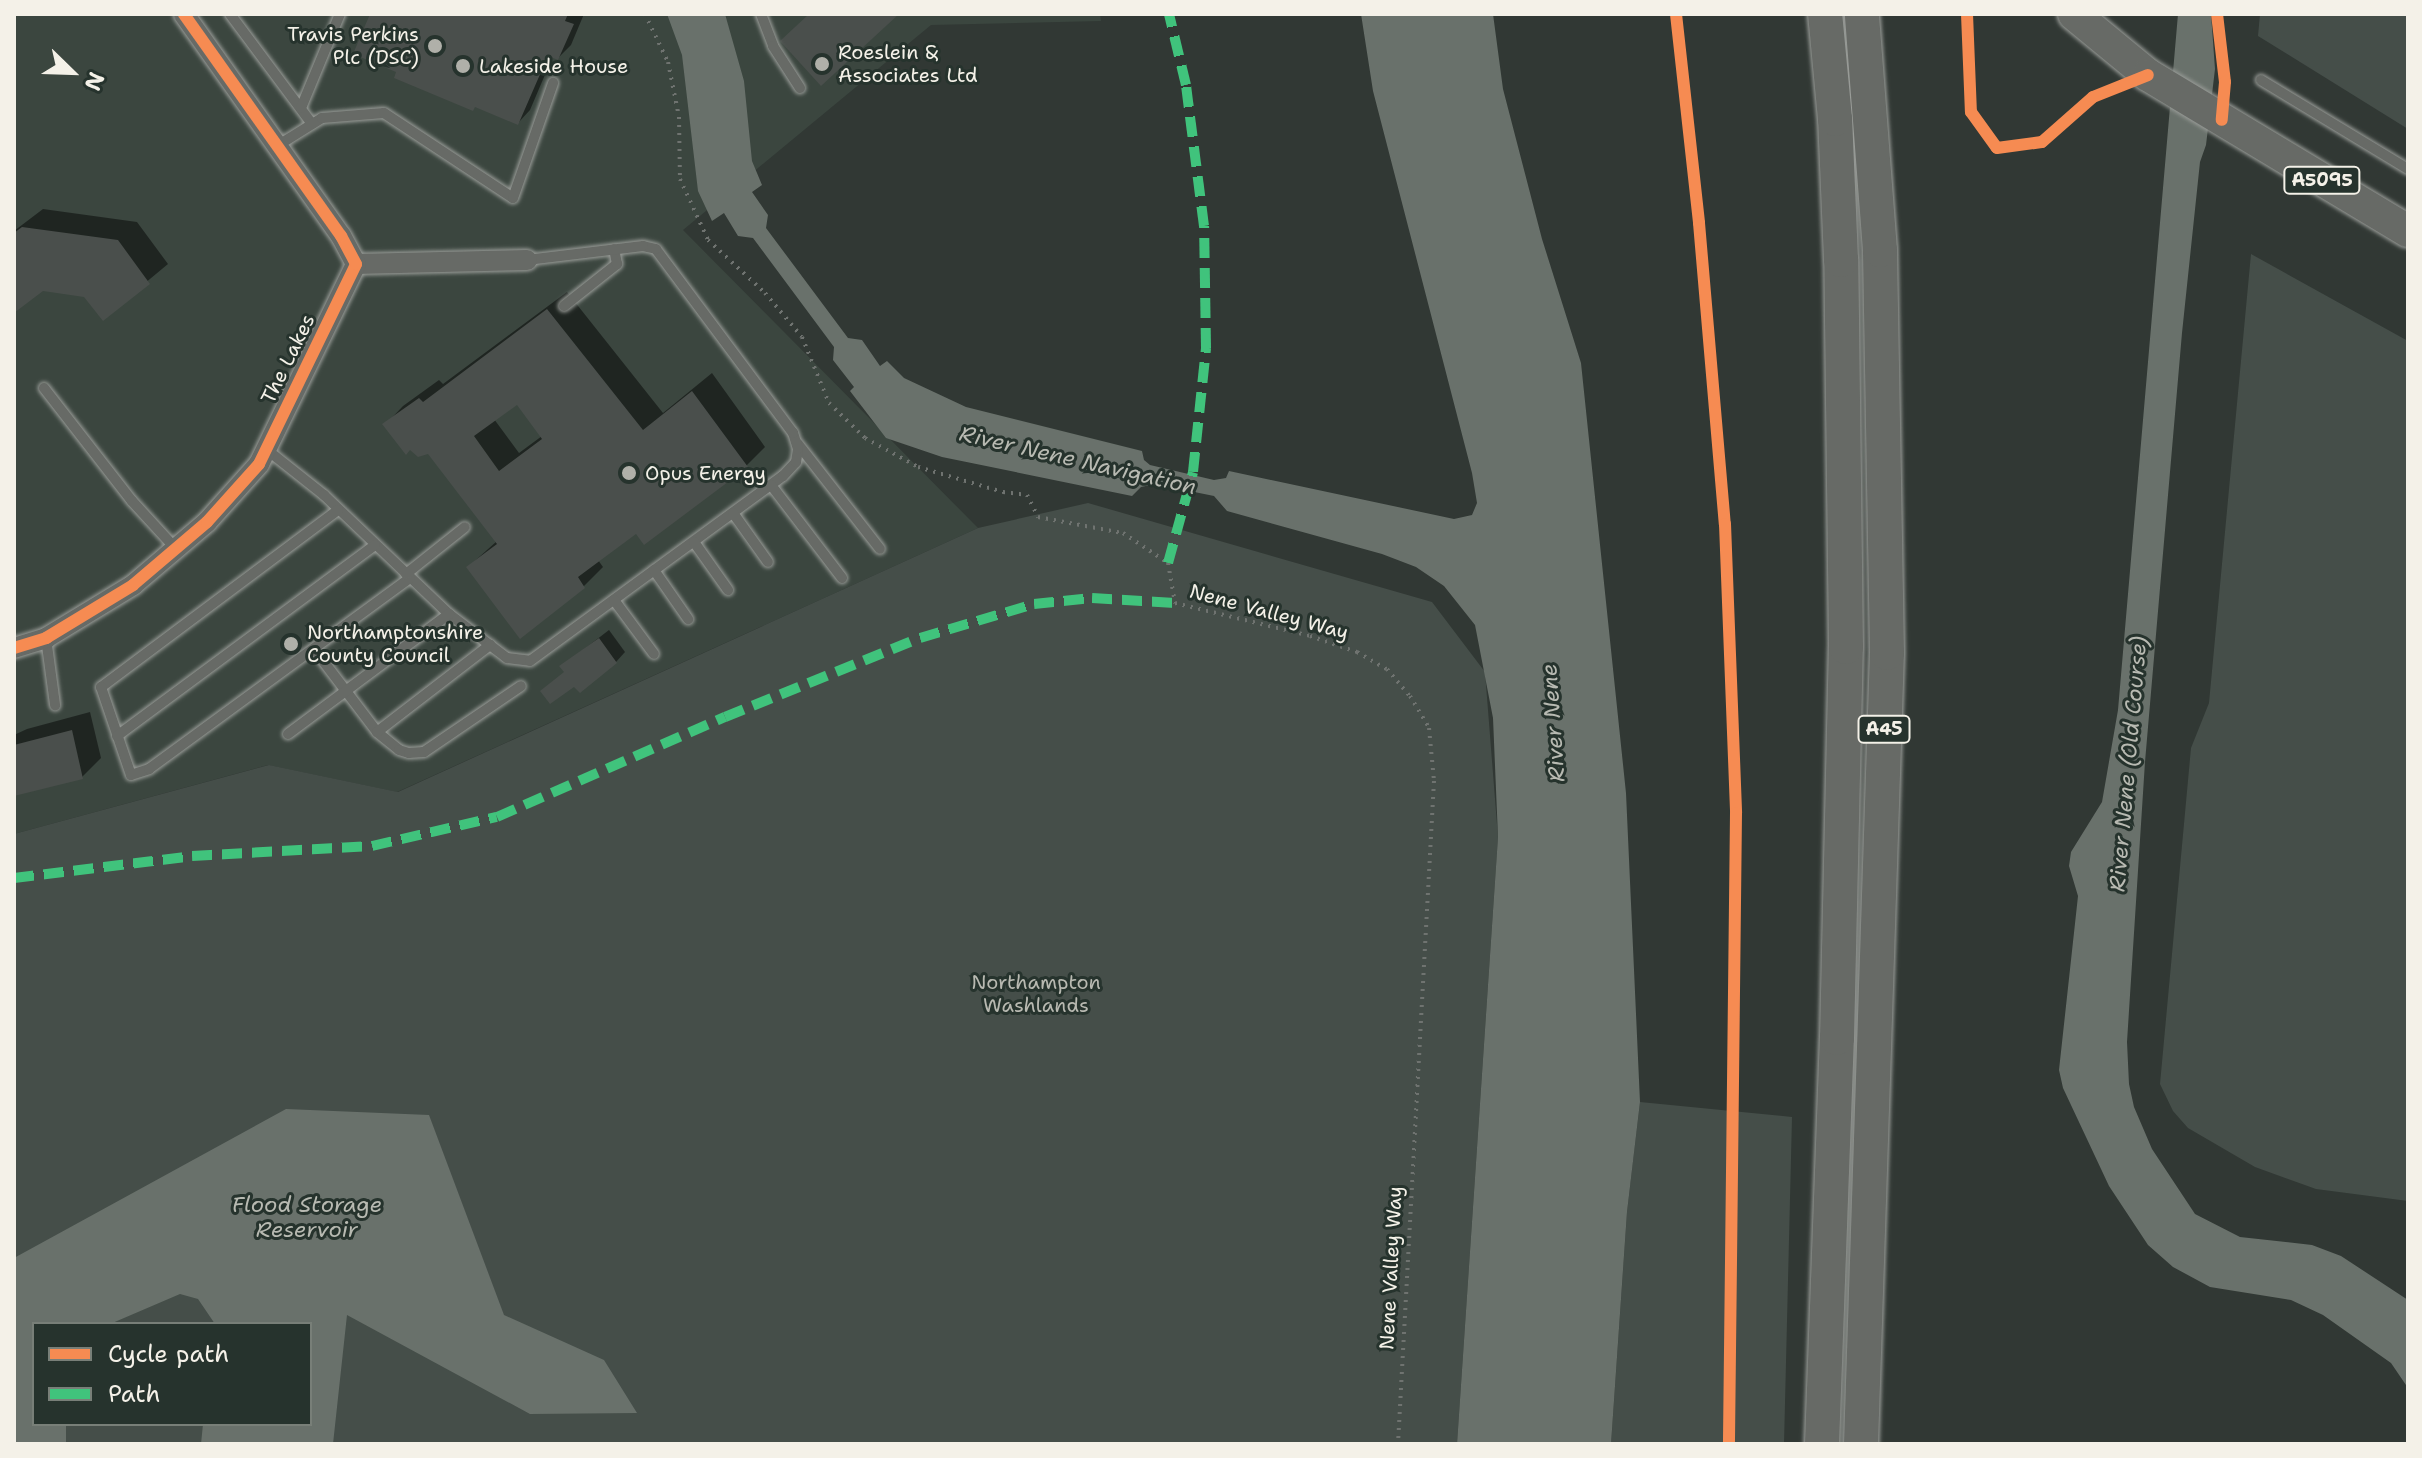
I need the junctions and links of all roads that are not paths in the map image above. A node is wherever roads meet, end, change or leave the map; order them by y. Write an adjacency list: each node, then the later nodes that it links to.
1 (184, 14): 13 (street)
2 (230, 14): 11 (lane)
3 (340, 14): 11 (lane)
4 (761, 14): 10 (lane)
5 (1825, 14): 50 (highway, A45)
6 (1862, 14): 51 (highway, A45)
7 (2074, 14): 15 (main road, A5095)
8 (2261, 80): 14 (lane)
9 (553, 83): 12 (lane)
10 (800, 88)
11 (301, 108): 12 (lane)
12 (312, 124): 13 (lane)
13 (277, 146): 18 (street)
14 (2408, 169)
15 (2408, 231)
16 (614, 249): 17 (lane); 19 (lane); 21 (lane)
17 (527, 260): 18 (street)
18 (356, 264): 22 (street, The Lakes)
19 (564, 306)
20 (44, 388): 29 (lane)
21 (796, 441): 23 (lane); 30 (lane)
22 (266, 449): 24 (lane); 29 (street, The Lakes)
23 (771, 485): 25 (lane); 34 (lane)
24 (338, 510): 28 (lane); 49 (lane)
25 (733, 513): 27 (lane); 31 (lane)
26 (465, 527): 33 (lane)
27 (694, 542): 32 (lane); 35 (lane)
28 (375, 545): 33 (lane); 49 (lane)
29 (175, 548): 39 (street, The Lakes)
30 (880, 549)
31 (768, 562)
32 (654, 570): 36 (lane); 38 (lane)
33 (408, 576): 37 (lane); 42 (lane)
34 (842, 578)
35 (728, 590)
36 (614, 600): 40 (lane); 43 (lane)
37 (449, 614): 40 (lane); 45 (lane)
38 (688, 619)
39 (46, 638): 41 (street, The Lakes); 46 (lane)
40 (490, 645): 47 (lane)
41 (14, 648)
42 (314, 649): 45 (lane); 49 (lane)
43 (654, 654)
44 (521, 686): 47 (lane)
45 (346, 691): 47 (lane); 48 (lane)
46 (55, 705)
47 (377, 732)
48 (288, 734)
49 (117, 736)
50 (1822, 1444)
51 (1861, 1444)

